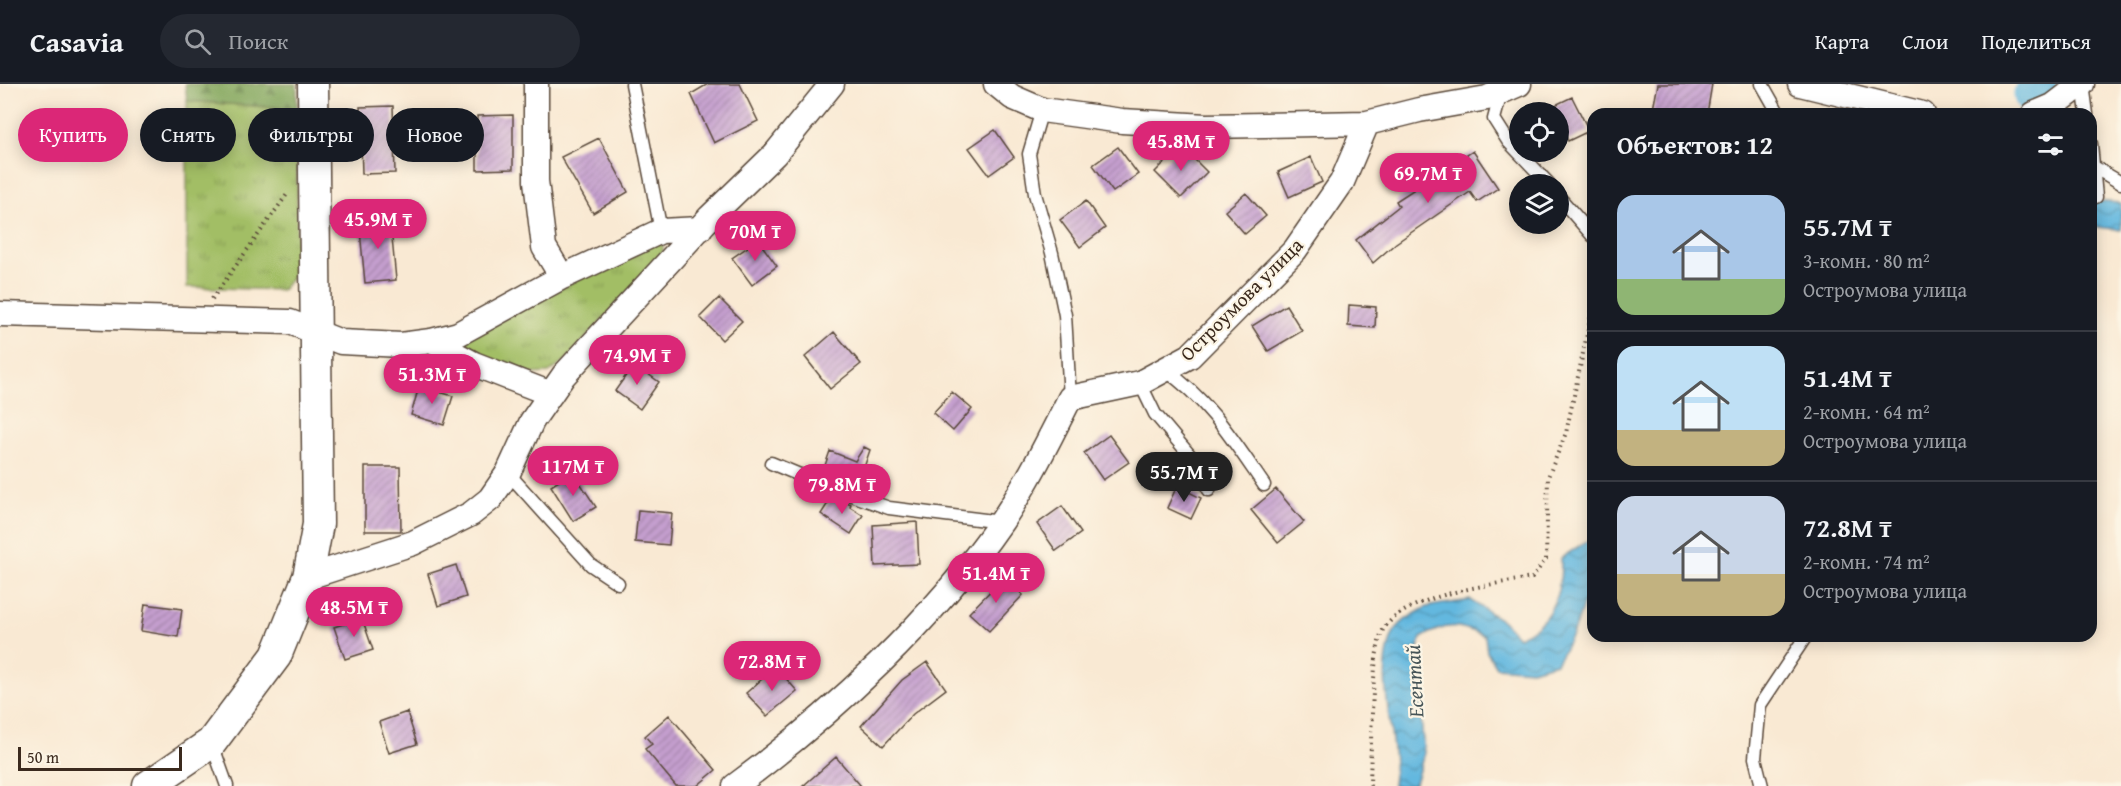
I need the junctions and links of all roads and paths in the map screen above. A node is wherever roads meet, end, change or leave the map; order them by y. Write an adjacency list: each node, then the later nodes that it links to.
1 (313, 84): 11 (street)
2 (536, 84): 27 (street)
3 (632, 84): 26 (lane)
4 (832, 84): 24 (street)
5 (996, 84): 16 (street)
6 (1762, 84): 12 (lane)
7 (1800, 84): 10 (street)
8 (2083, 84): 14 (street); 15 (lane)
9 (1510, 87): 17 (street); 21 (lane)
10 (1865, 92): 13 (street)
11 (313, 108)
12 (1776, 108)
13 (1907, 108)
14 (2048, 108)
15 (2086, 108)
16 (1042, 110): 17 (street); 36 (lane)
17 (1367, 123): 33 (street, Остроумова улица)
18 (311, 162): 29 (path)
19 (313, 162): 30 (street)
20 (2097, 170): 22 (lane)
21 (1539, 174)
22 (2121, 183)
23 (1569, 209): 25 (lane)
24 (700, 229): 26 (street); 35 (street)
25 (1587, 229)
26 (662, 231): 27 (street)
27 (562, 277): 32 (street)
28 (0, 314): 29 (street)
29 (197, 319): 30 (street)
30 (314, 333): 32 (street); 42 (street)
31 (1587, 334): 49 (path)
32 (431, 341): 35 (street)
33 (1165, 369): 34 (street, Остроумова улица); 39 (lane)
34 (1140, 383): 36 (street, Остроумова улица); 40 (lane)
35 (551, 394): 38 (street)
36 (1070, 398): 41 (street)
37 (771, 463): 41 (lane)
38 (508, 473): 42 (street); 43 (lane)
39 (1264, 485)
40 (1209, 490)
41 (1001, 522): 48 (street)
42 (308, 577): 45 (street)
43 (618, 583)
44 (1802, 642): 50 (lane)
45 (211, 743): 46 (street); 47 (lane)
46 (148, 786)
47 (227, 786)
48 (735, 786)
49 (1370, 786)
50 (1762, 786)

